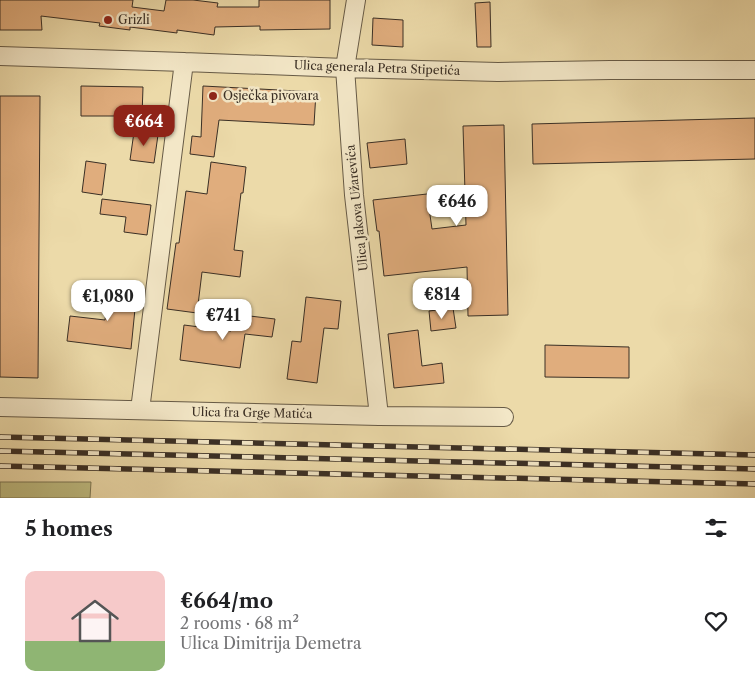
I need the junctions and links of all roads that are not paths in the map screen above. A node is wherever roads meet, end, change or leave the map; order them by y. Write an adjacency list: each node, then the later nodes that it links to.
1 (356, 0): 4 (street, Ulica Jakova Užarevića)
2 (0, 56): 3 (street, Ulica generala Petra Stipetića)
3 (184, 62): 4 (street, Ulica generala Petra Stipetića); 7 (street)
4 (345, 68): 5 (street, Ulica generala Petra Stipetića); 8 (street, Ulica Jakova Užarevića)
5 (755, 70)
6 (0, 407): 7 (street, Ulica fra Grge Matića)
7 (140, 410): 8 (street, Ulica fra Grge Matića)
8 (379, 416): 9 (street, Ulica fra Grge Matića)
9 (504, 417)

